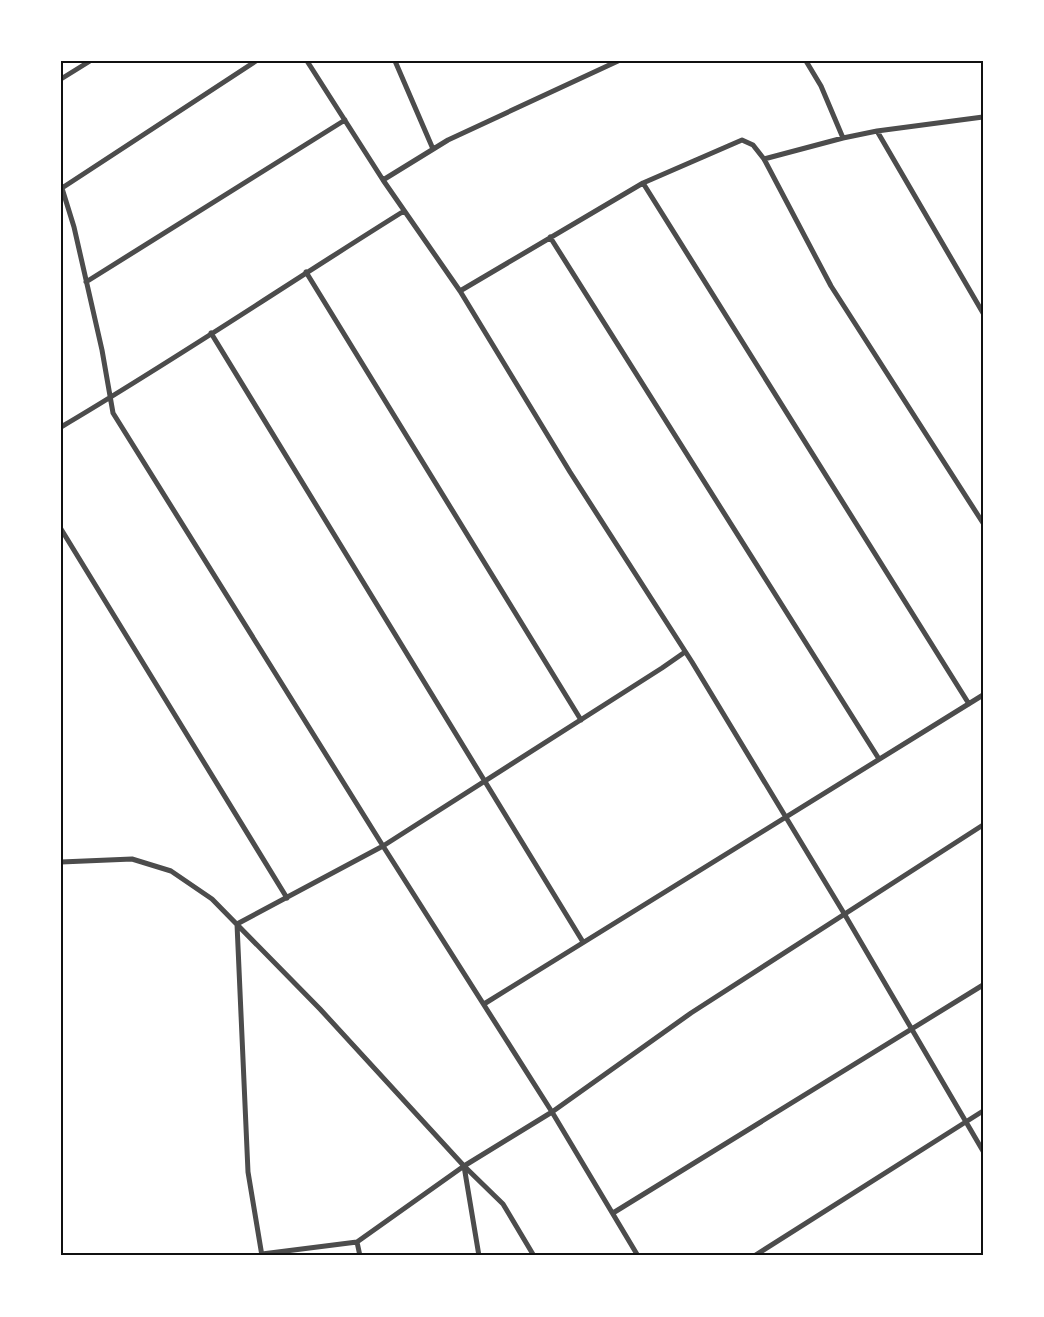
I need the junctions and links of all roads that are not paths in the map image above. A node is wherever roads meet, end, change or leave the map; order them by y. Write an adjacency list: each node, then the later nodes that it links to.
1 (90, 61): 7 (street)
2 (256, 61): 16 (street)
3 (307, 61): 9 (street)
4 (395, 61): 12 (street)
5 (618, 61): 12 (street)
6 (806, 61): 11 (street)
7 (61, 79)
8 (983, 117): 10 (street)
9 (344, 120): 14 (street); 20 (street)
10 (877, 131): 11 (street); 22 (street)
11 (843, 138): 13 (street)
12 (433, 149): 14 (street)
13 (764, 159): 15 (street); 26 (street)
14 (383, 180): 17 (street)
15 (643, 183): 18 (street); 30 (street)
16 (62, 186): 20 (street)
17 (404, 211): 19 (street); 21 (street)
18 (550, 237): 21 (street); 32 (street)
19 (306, 272): 23 (street); 31 (street)
20 (86, 282): 24 (street)
21 (460, 291): 28 (street)
22 (983, 314)
23 (211, 333): 24 (street); 33 (street)
24 (110, 398): 25 (street); 36 (street)
25 (61, 427)
26 (983, 523)
27 (61, 529): 38 (street)
28 (685, 652): 31 (street); 34 (street)
29 (983, 695): 30 (street)
30 (969, 704): 32 (street)
31 (581, 720): 33 (street)
32 (879, 759): 34 (street)
33 (485, 782): 36 (street); 41 (street)
34 (785, 817): 39 (street); 41 (street)
35 (983, 825): 39 (street)
36 (383, 846): 38 (street); 43 (street)
37 (61, 862): 40 (street)
38 (287, 898): 40 (street)
39 (845, 915): 44 (street); 46 (street)
40 (237, 924): 49 (street); 52 (street)
41 (583, 942): 43 (street)
42 (983, 985): 44 (street)
43 (484, 1004): 46 (street)
44 (912, 1029): 47 (street); 50 (street)
45 (983, 1111): 47 (street)
46 (552, 1112): 49 (street); 50 (street)
47 (966, 1122): 48 (street); 57 (street)
48 (983, 1152)
49 (464, 1166): 51 (street); 54 (street); 55 (street)
50 (613, 1213): 56 (street)
51 (357, 1242): 52 (street); 53 (street)
52 (262, 1255)
53 (360, 1256)
54 (479, 1256)
55 (534, 1256)
56 (638, 1256)
57 (754, 1256)

